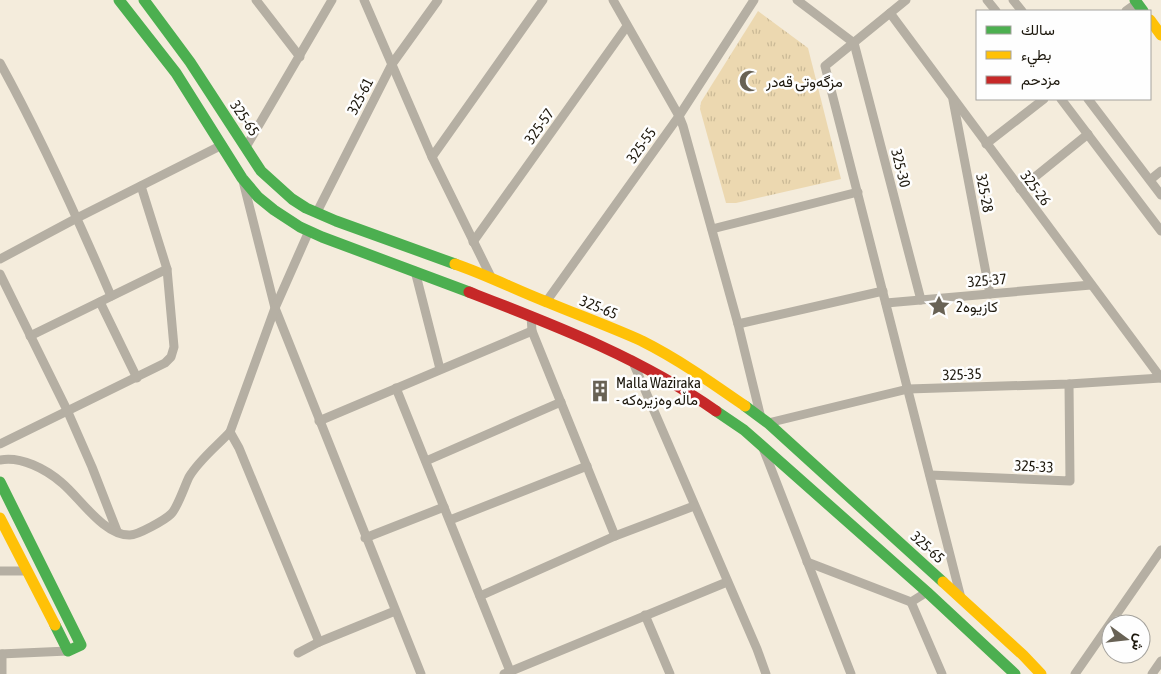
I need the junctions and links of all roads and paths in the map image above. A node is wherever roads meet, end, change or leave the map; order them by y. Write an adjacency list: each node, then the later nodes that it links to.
1 (119, 0): 25 (street)
2 (144, 0): 22 (street, 325-65)
3 (256, 0): 21 (street)
4 (332, 0): 21 (street)
5 (364, 0): 24 (street)
6 (438, 0): 24 (street, 325-61)
7 (543, 0): 35 (street)
8 (612, 0): 18 (street)
9 (754, 0): 30 (street, 325-55)
10 (797, 0): 20 (street)
11 (906, 0): 16 (street)
12 (987, 0): 14 (street)
13 (1013, 0): 15 (street)
14 (995, 10)
15 (1021, 10)
16 (890, 13): 20 (street); 26 (street, 325-26)
17 (1151, 21): 19 (street)
18 (627, 26): 30 (street); 48 (street, 325-57)
19 (1161, 34)
20 (854, 43): 41 (street); 58 (street, 325-30)
21 (300, 57): 34 (street)
22 (190, 62): 25 (street); 34 (street, 325-65)
23 (0, 63): 44 (street)
24 (392, 64): 35 (street); 43 (street, 325-61)
25 (176, 73): 33 (street)
26 (952, 98): 32 (street, 325-26); 56 (street, 325-28)
27 (1043, 100): 32 (street)
28 (1062, 100): 31 (street)
29 (1089, 100): 38 (street)
30 (679, 116): 45 (street); 60 (street, 325-55)
31 (1088, 134): 40 (street); 47 (street)
32 (986, 144): 40 (street, 325-26)
33 (222, 145): 37 (street); 39 (street)
34 (246, 147): 43 (street, 325-65)
35 (432, 157): 48 (street)
36 (1161, 171): 38 (street)
37 (242, 178): 46 (street); 62 (street)
38 (1150, 180): 42 (street)
39 (141, 186): 44 (street); 50 (street)
40 (1020, 189): 54 (street, 325-26)
41 (858, 192): 45 (street); 55 (street)
42 (1161, 195)
43 (317, 212): 53 (street, 325-65)
44 (77, 218): 49 (street); 57 (street)
45 (712, 229): 65 (street)
46 (309, 231): 51 (street); 62 (street)
47 (1161, 232)
48 (473, 242): 53 (street)
49 (0, 259)
50 (167, 269): 57 (street); 71 (street)
51 (415, 271): 63 (street); 70 (street)
52 (0, 274): 67 (street)
53 (491, 277): 60 (street, 325-65)
54 (1091, 285): 56 (street, 325-37); 72 (street, 325-26)
55 (883, 291): 61 (street); 65 (street)
56 (990, 294): 58 (street, 325-37)
57 (111, 296): 59 (street)
58 (921, 300): 61 (street, 325-37)
59 (100, 302): 67 (street); 71 (street)
60 (546, 302): 64 (street, 325-65)
61 (886, 303): 75 (street)
62 (275, 308): 79 (street); 80 (street)
63 (531, 316): 66 (street); 68 (street)
64 (598, 322): 68 (street); 78 (street, 325-65)
65 (738, 324): 78 (street)
66 (532, 331): 70 (street); 76 (street)
67 (30, 336): 77 (street)
68 (590, 341): 69 (street)
69 (632, 360): 82 (street); 88 (street)
70 (440, 369): 74 (street)
71 (137, 378): 77 (street)
72 (1161, 378): 73 (street, 325-35)
73 (1069, 384): 75 (street, 325-35); 86 (street, 325-33)
74 (396, 388): 79 (street); 84 (street)
75 (908, 389): 78 (street, 325-35); 86 (street)
76 (561, 402): 84 (street); 85 (street)
77 (67, 410): 81 (street); 93 (street)
78 (764, 420): 104 (street, 325-65)
79 (319, 421): 96 (street)
80 (230, 432): 93 (street); 108 (street)
81 (0, 444)
82 (761, 445): 98 (street); 102 (street)
83 (0, 460): 93 (street)
84 (426, 461): 89 (street)
85 (587, 466): 91 (street); 95 (street)
86 (930, 475): 104 (street)
87 (0, 482): 92 (street)
88 (694, 506): 95 (street); 101 (street)
89 (444, 507): 91 (street); 96 (street)
90 (0, 518): 94 (street)
91 (450, 520): 103 (street)
92 (22, 527): 94 (street); 109 (street)
93 (117, 531)
94 (8, 534): 100 (street)
95 (616, 536): 103 (street)
96 (365, 538): 106 (street)
97 (1161, 550): 122 (street)
98 (807, 562): 105 (street); 118 (street)
99 (0, 571): 100 (street)
100 (26, 571): 109 (street)
101 (727, 582): 107 (street); 117 (street)
102 (927, 592): 105 (street); 120 (street)
103 (480, 596): 113 (street)
104 (961, 598): 121 (street, 325-65)
105 (911, 602): 119 (street)
106 (395, 611): 108 (street); 115 (street)
107 (646, 615): 113 (street); 116 (street)
108 (319, 642): 110 (street)
109 (68, 651): 111 (street)
110 (298, 653)
111 (1, 654): 114 (street)
112 (1161, 661): 123 (street)
113 (507, 673)
114 (2, 674)
115 (421, 674)
116 (670, 674)
117 (766, 674)
118 (851, 674)
119 (942, 674)
120 (1014, 674)
121 (1041, 674)
122 (1075, 674)
123 (1152, 674)

